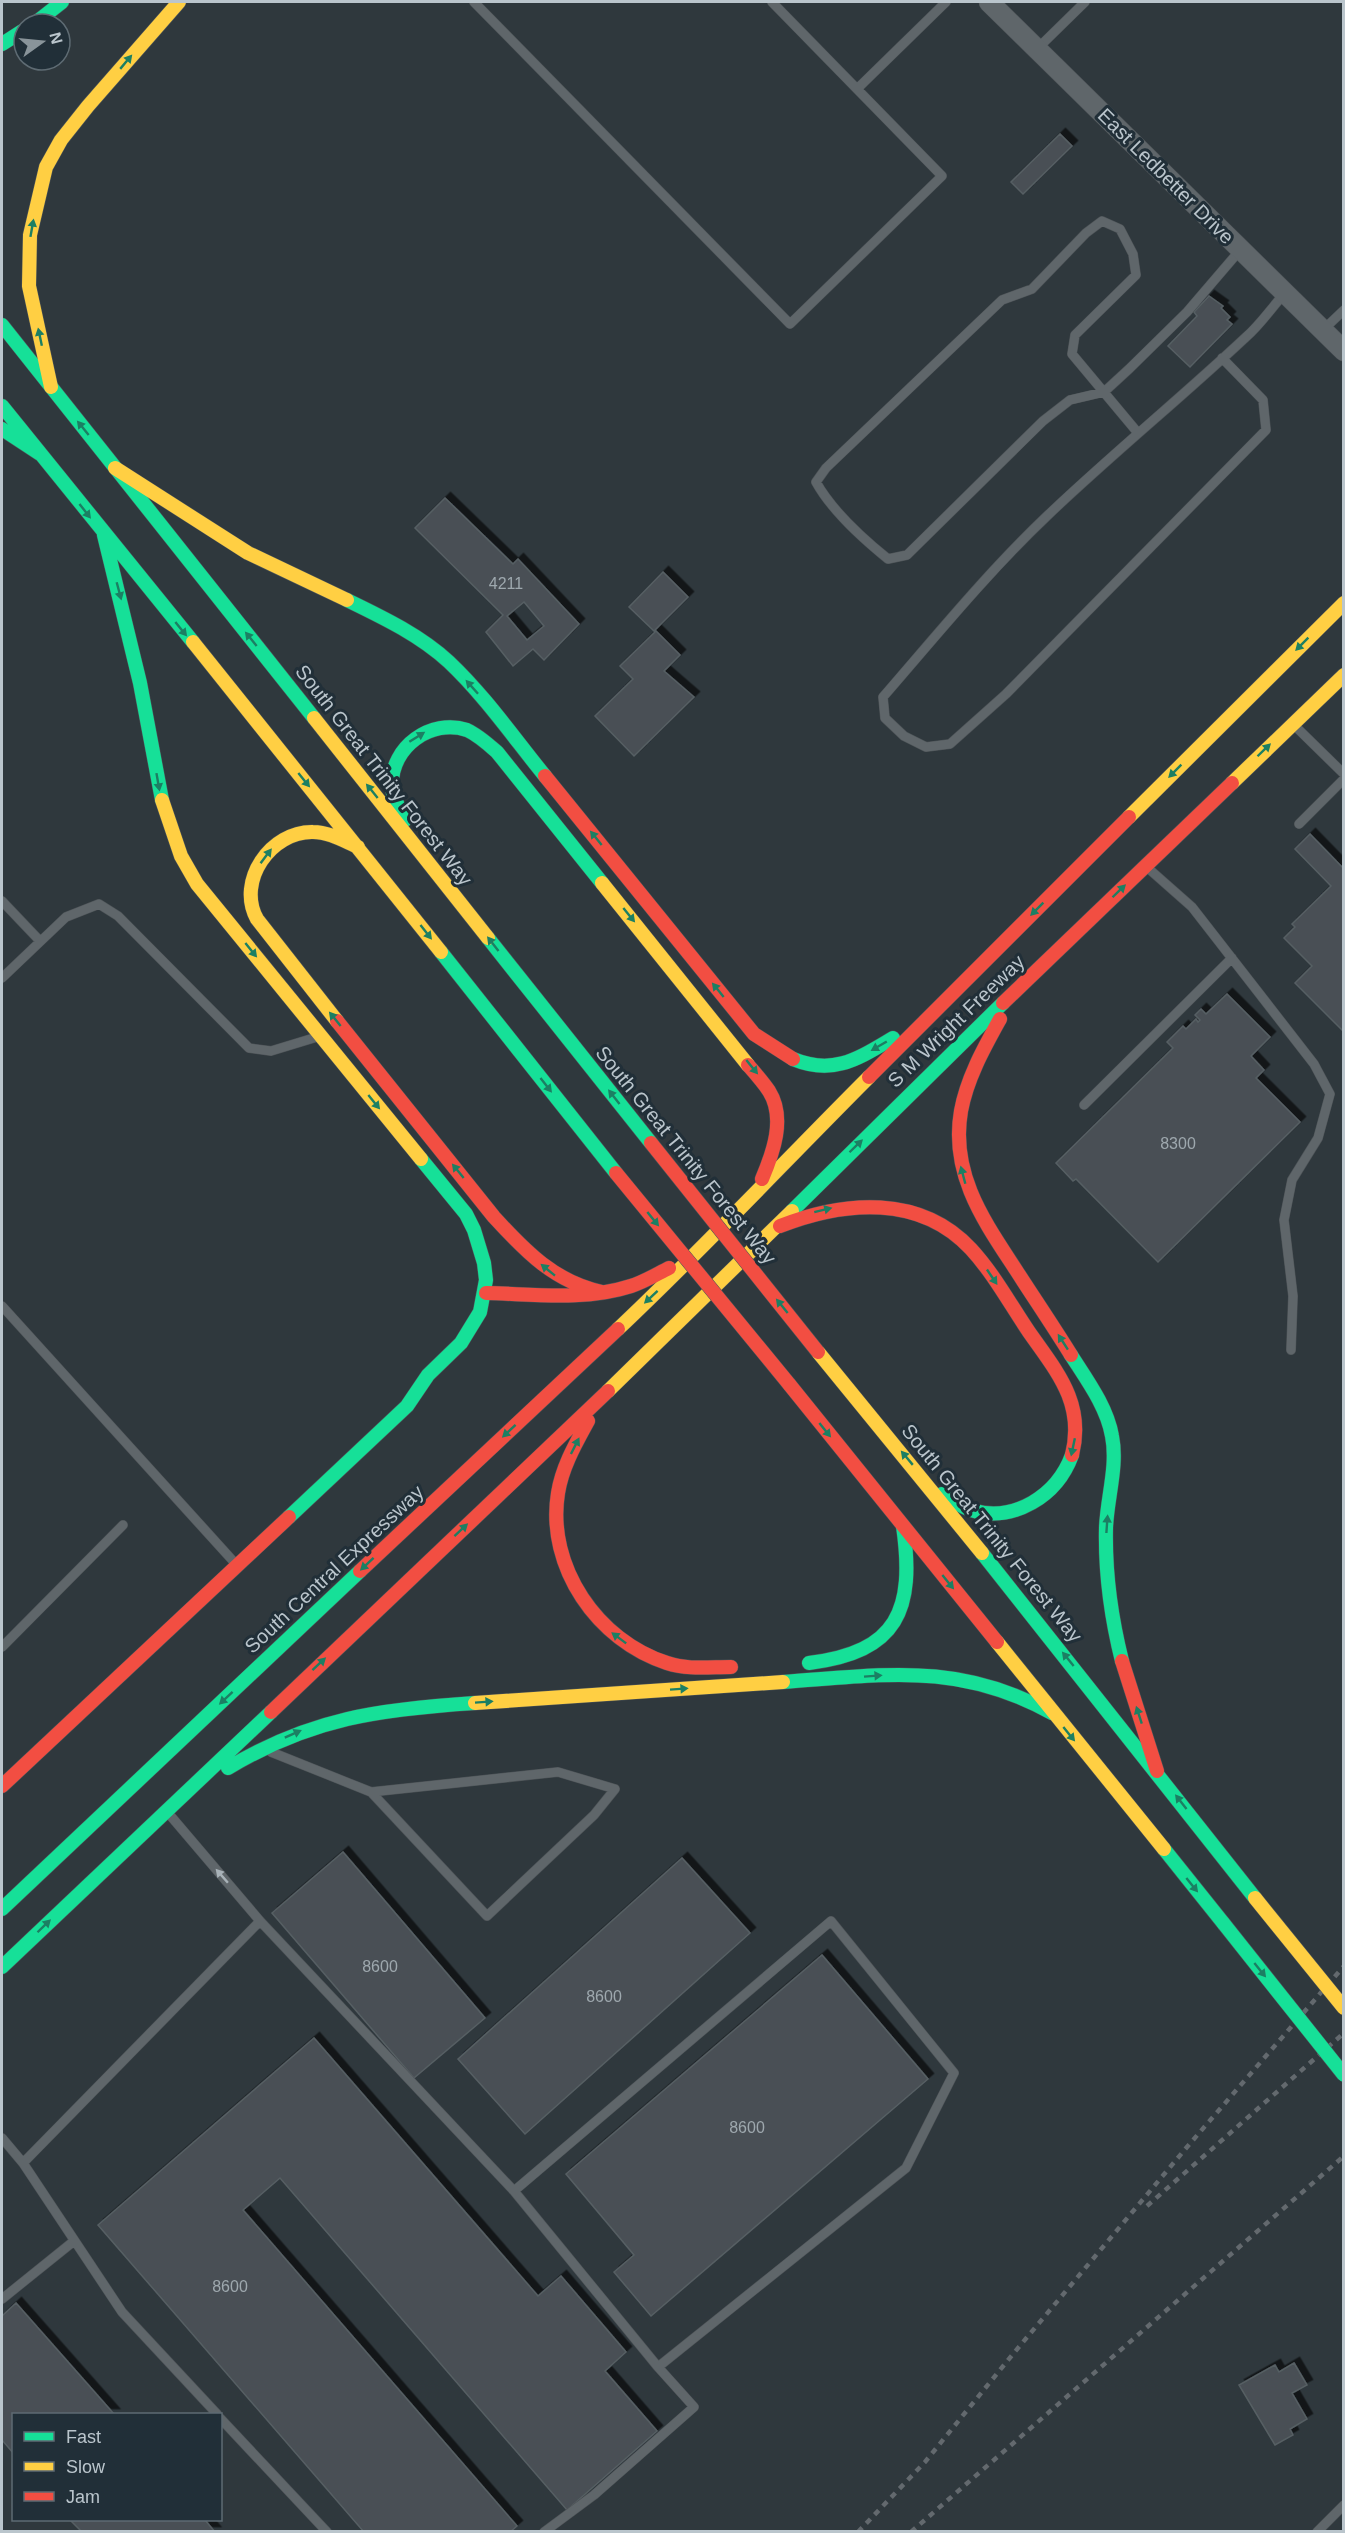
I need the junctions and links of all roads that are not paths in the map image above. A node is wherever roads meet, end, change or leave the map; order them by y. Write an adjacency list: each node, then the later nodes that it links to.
1 (62, 2): 8 (main road)
2 (179, 2): 18 (main road, one-way to 2)
3 (474, 2): 10 (lane)
4 (772, 2): 10 (lane)
5 (946, 2): 10 (lane)
6 (1085, 2): 9 (lane)
7 (998, 5): 9 (street, East Ledbetter Drive)
8 (49, 12)
9 (1037, 48): 11 (street, East Ledbetter Drive)
10 (858, 88)
11 (1241, 249): 12 (street, East Ledbetter Drive); 19 (lane)
12 (1285, 293): 15 (street, East Ledbetter Drive); 17 (lane)
13 (1344, 310): 15 (lane)
14 (2, 325): 18 (main road, South Great Trinity Forest Way)
15 (1323, 330): 16 (street, East Ledbetter Drive)
16 (1344, 351)
17 (1222, 358): 22 (lane); 22 (lane)
18 (51, 387): 24 (main road, South Great Trinity Forest Way, one-way to 18)
19 (1104, 392): 19 (lane); 22 (lane)
20 (2, 406): 23 (main road)
21 (2, 429): 23 (main road)
22 (1138, 433)
23 (40, 454): 25 (main road, one-way to 25)
24 (115, 468): 32 (main road, South Great Trinity Forest Way, one-way to 24); 40 (main road, one-way to 24)
25 (104, 535): 33 (main road, one-way to 33); 41 (main road, one-way to 41)
26 (1344, 603): 40 (main road, S M Wright Freeway, one-way to 40)
27 (1344, 675): 28 (main road, S M Wright Freeway)
28 (1293, 723): 29 (lane); 34 (main road, S M Wright Freeway, one-way to 28)
29 (1344, 774)
30 (1344, 779): 31 (lane)
31 (1299, 824)
32 (415, 845): 43 (main road, one-way to 43); 57 (main road, South Great Trinity Forest Way, one-way to 32, bridge)
33 (358, 848): 44 (main road, one-way to 33); 59 (main road, one-way to 59, bridge)
34 (1145, 866): 37 (lane); 39 (main road, S M Wright Freeway, one-way to 34)
35 (2, 901): 36 (lane)
36 (40, 941): 38 (lane); 41 (lane)
37 (1232, 958): 42 (lane); 53 (lane)
38 (2, 978)
39 (1016, 990): 45 (main road, S M Wright Freeway, one-way to 39); 66 (main road, one-way to 39)
40 (929, 1017): 43 (main road, S M Wright Freeway)
41 (321, 1036): 50 (main road, one-way to 50)
42 (1084, 1105)
43 (759, 1187): 47 (main road, S M Wright Freeway)
44 (494, 1217): 46 (main road); 49 (main road, one-way to 44)
45 (769, 1231): 55 (main road, S M Wright Freeway); 57 (main road, one-way to 57)
46 (503, 1245)
47 (694, 1257): 49 (main road); 70 (main road, South Central Expressway, one-way to 70)
48 (505, 1289): 49 (main road); 50 (main road); 52 (main road)
49 (602, 1292)
50 (486, 1293): 56 (main road)
51 (2, 1306): 60 (lane)
52 (500, 1312)
53 (1291, 1350)
54 (428, 1396): 56 (main road)
55 (600, 1399): 63 (main road, one-way to 55); 69 (main road, one-way to 55)
56 (407, 1406): 60 (main road)
57 (931, 1488): 66 (main road, South Great Trinity Forest Way, one-way to 57)
58 (123, 1525): 61 (lane)
59 (903, 1526): 62 (main road); 64 (main road, one-way to 64)
60 (238, 1565): 67 (main road)
61 (2, 1647)
62 (800, 1664)
63 (741, 1666)
64 (1052, 1713): 65 (main road, one-way to 64); 74 (main road, one-way to 74, bridge)
65 (260, 1748): 68 (lane); 69 (main road)
66 (1157, 1771): 73 (main road, South Great Trinity Forest Way, one-way to 66, bridge)
67 (4, 1780)
68 (371, 1792): 68 (lane)
69 (168, 1808): 71 (lane, one-way to 69); 72 (main road, one-way to 69)
70 (2, 1909)
71 (260, 1920): 76 (lane); 77 (lane)
72 (2, 1967)
73 (1344, 2008)
74 (1344, 2075)
75 (2, 2138): 76 (lane)
76 (23, 2163): 78 (lane)
77 (514, 2191): 80 (lane); 80 (lane)
78 (74, 2241): 79 (lane); 81 (lane)
79 (2, 2299)
80 (658, 2367): 85 (lane)
81 (216, 2413)
82 (222, 2419): 84 (lane)
83 (1344, 2505): 86 (lane)
84 (327, 2532)
85 (544, 2532)
86 (1317, 2532)

